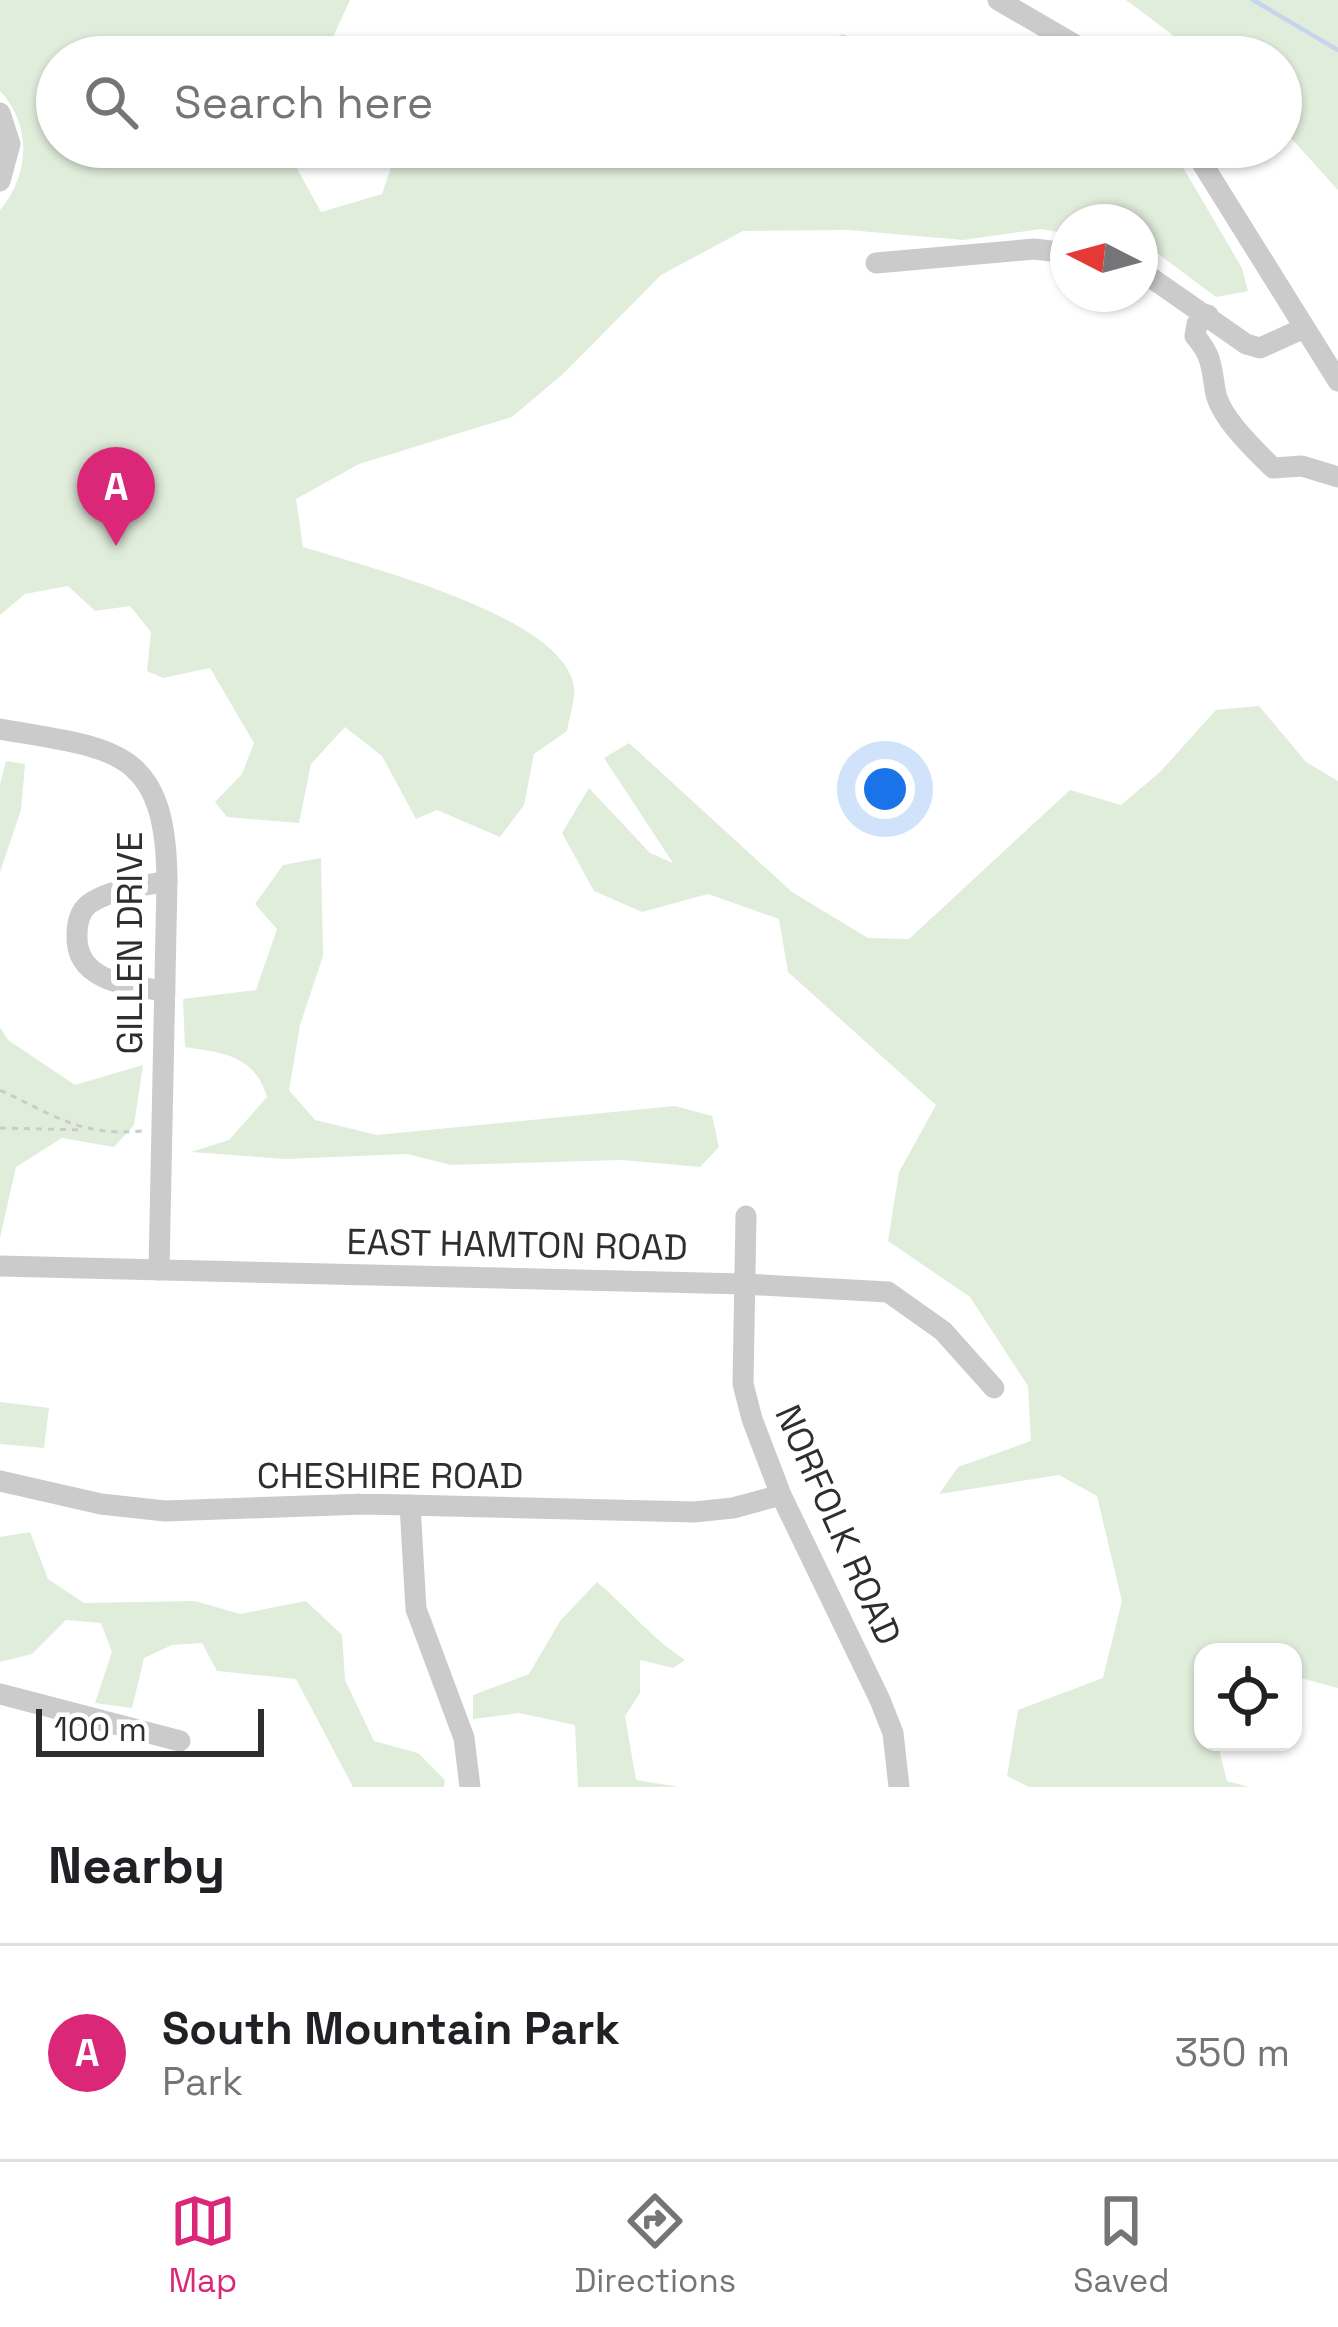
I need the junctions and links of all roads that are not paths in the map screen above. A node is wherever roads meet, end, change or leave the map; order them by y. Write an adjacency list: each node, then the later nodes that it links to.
1 (998, 0): 2 (street)
2 (1060, 36)
3 (0, 112): 5 (street)
4 (1205, 168): 10 (street)
5 (0, 181)
6 (1050, 251): 7 (street)
7 (876, 263)
8 (1158, 282): 9 (street)
9 (1208, 315): 10 (street); 12 (street)
10 (1302, 329): 11 (street)
11 (1338, 381)
12 (1338, 477)
13 (0, 729): 14 (street, GILLEN DRIVE)
14 (167, 881): 15 (street, GILLEN DRIVE); 15 (street)
15 (165, 991): 18 (street, GILLEN DRIVE)
16 (746, 1216): 19 (street, NORFOLK ROAD)
17 (0, 1266): 18 (street, EAST HAMTON ROAD)
18 (159, 1270): 19 (street, EAST HAMTON ROAD)
19 (744, 1284): 20 (street, EAST HAMTON ROAD); 22 (street, NORFOLK ROAD)
20 (994, 1388)
21 (0, 1481): 23 (street, CHESHIRE ROAD)
22 (781, 1495): 23 (street, CHESHIRE ROAD); 27 (street, NORFOLK ROAD)
23 (410, 1504): 26 (street)
24 (0, 1694): 25 (street)
25 (180, 1742)
26 (470, 1787)
27 (899, 1787)

